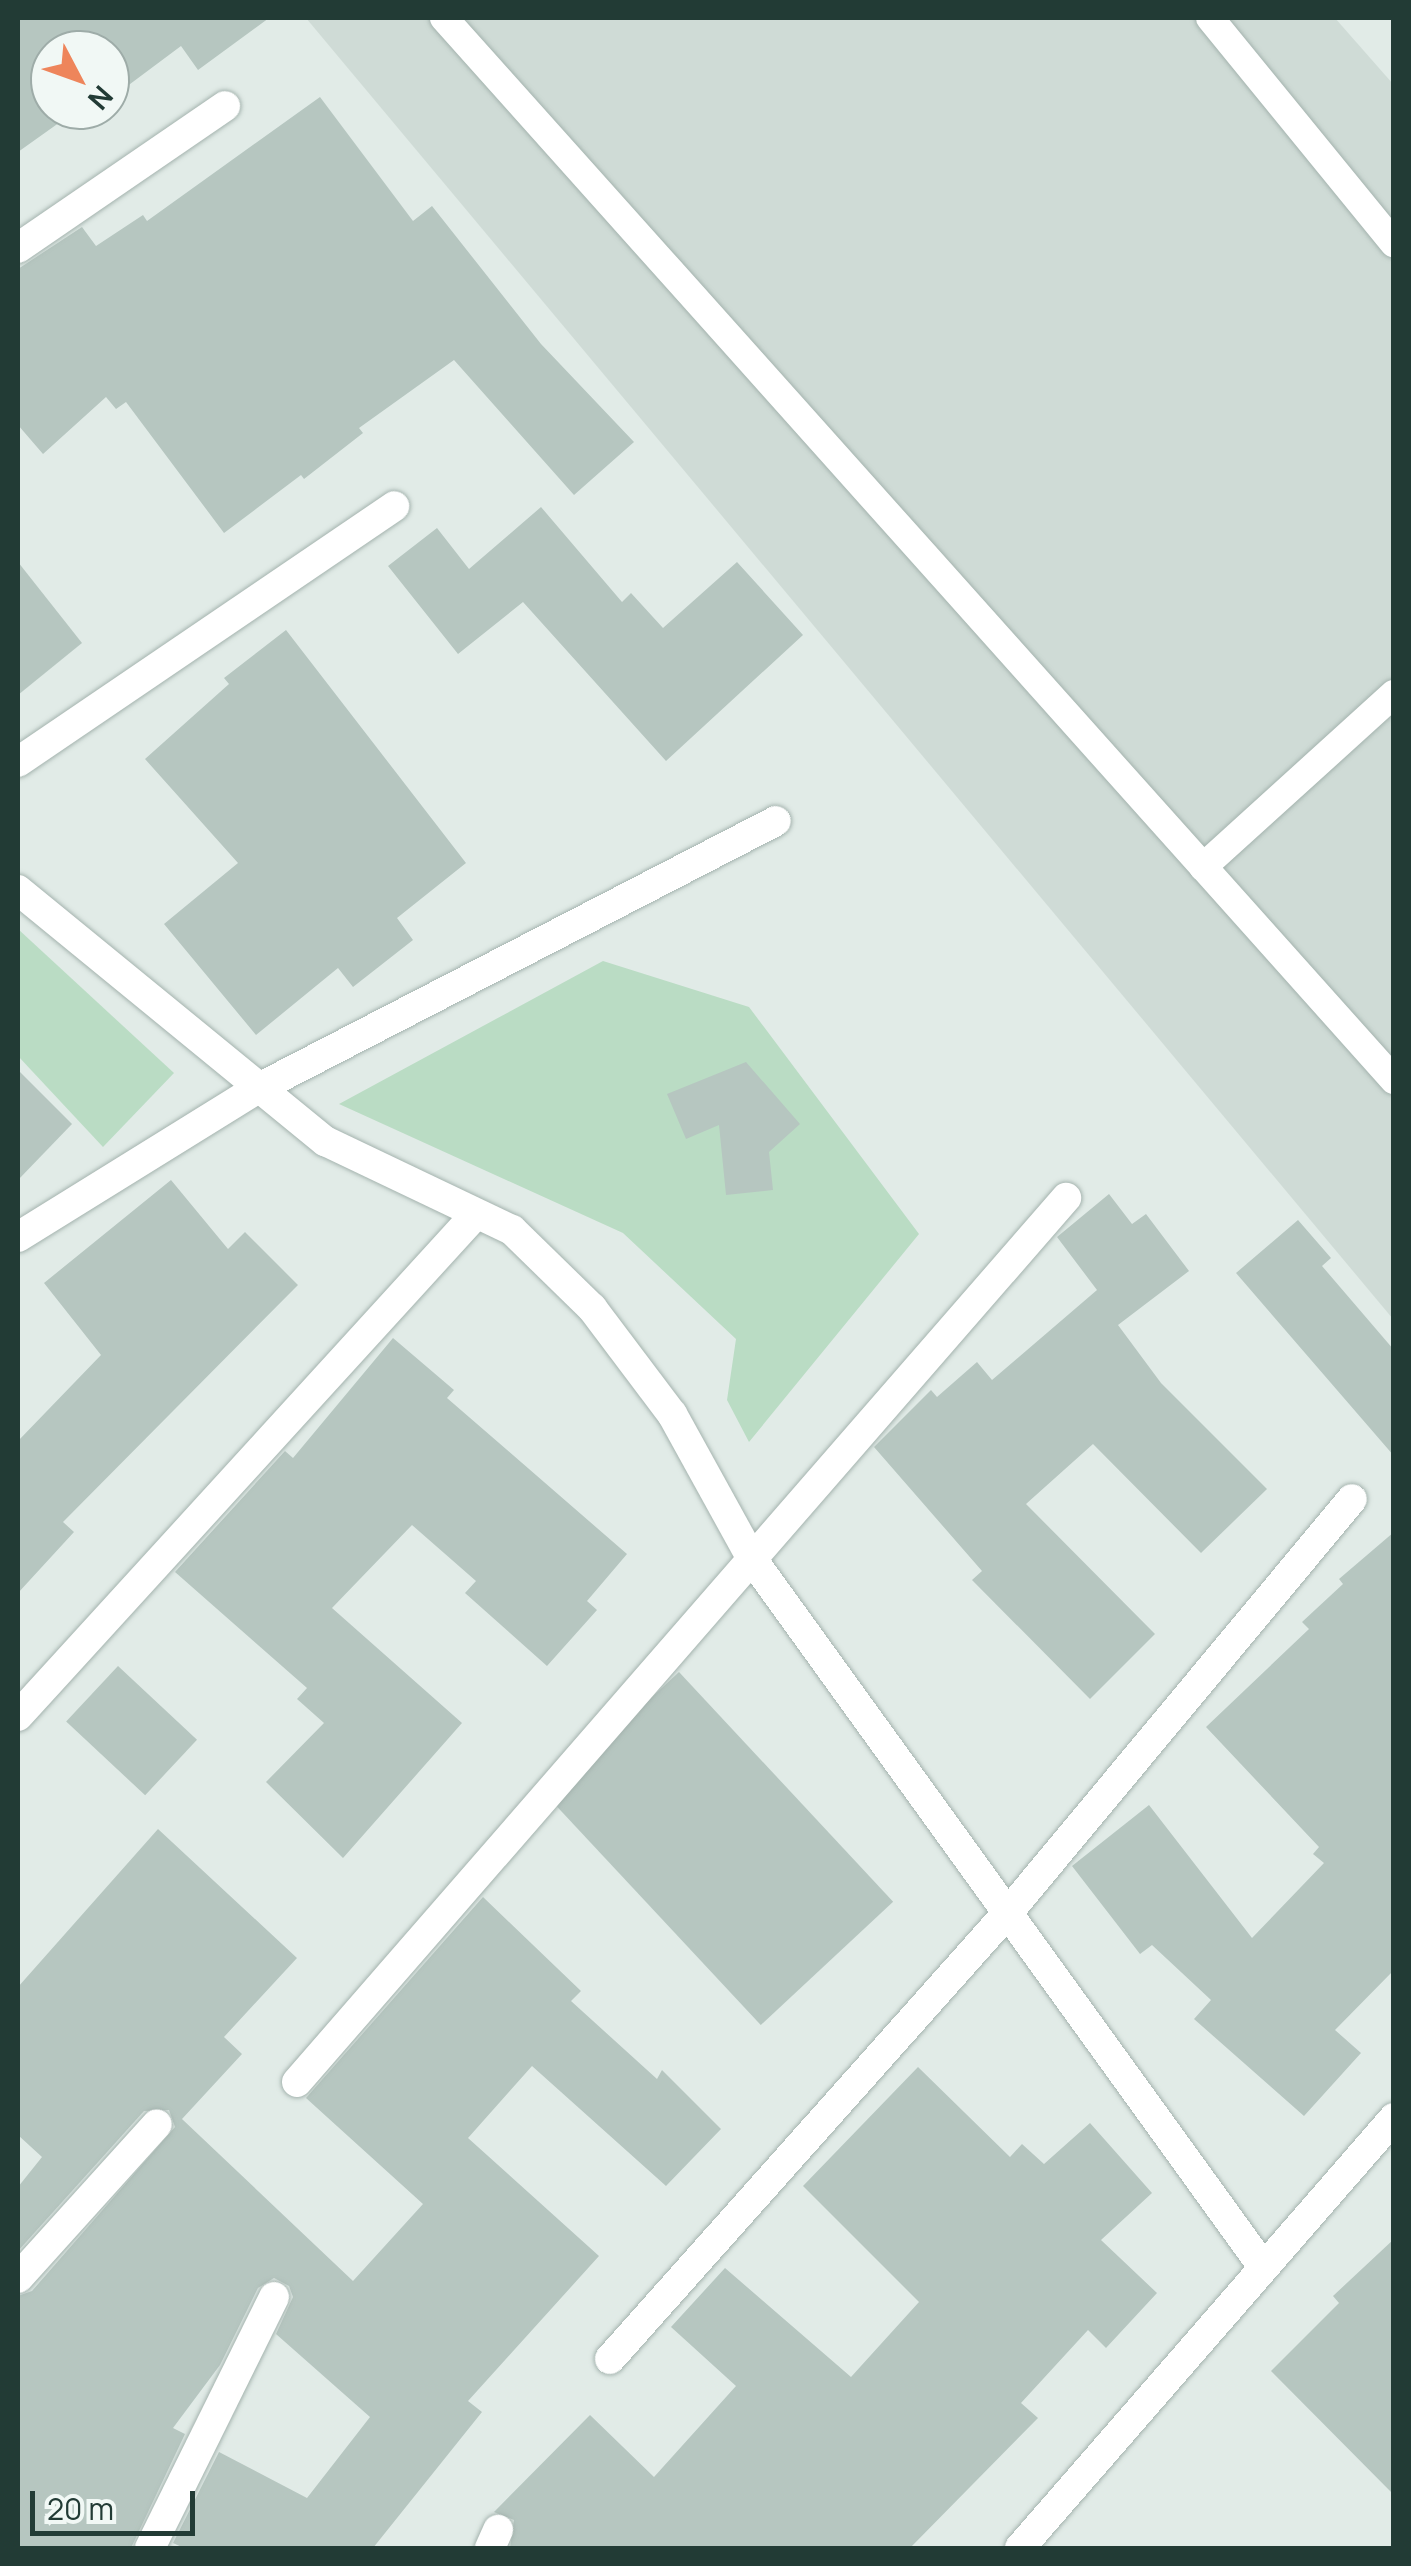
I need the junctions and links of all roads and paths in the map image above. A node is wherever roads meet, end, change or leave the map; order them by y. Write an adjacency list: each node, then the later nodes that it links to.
1 (444, 18): 10 (lane)
2 (1210, 18): 4 (lane)
3 (225, 106): 5 (street)
4 (1394, 244)
5 (18, 248)
6 (394, 506): 8 (street)
7 (1394, 694): 10 (lane)
8 (18, 762)
9 (776, 821): 13 (street)
10 (1203, 866): 12 (lane)
11 (18, 890): 13 (street)
12 (1394, 1080)
13 (255, 1090): 15 (street); 16 (street)
14 (1066, 1198): 18 (street)
15 (475, 1215): 18 (street); 19 (street)
16 (18, 1237)
17 (1352, 1500): 20 (street)
18 (752, 1559): 20 (street); 21 (street)
19 (18, 1716)
20 (1010, 1909): 24 (street); 27 (street)
21 (297, 2082)
22 (1394, 2118): 24 (street)
23 (157, 2124): 25 (street)
24 (1261, 2264): 29 (street)
25 (18, 2278)
26 (274, 2296): 28 (street)
27 (610, 2360)
28 (150, 2548)
29 (1020, 2548)

